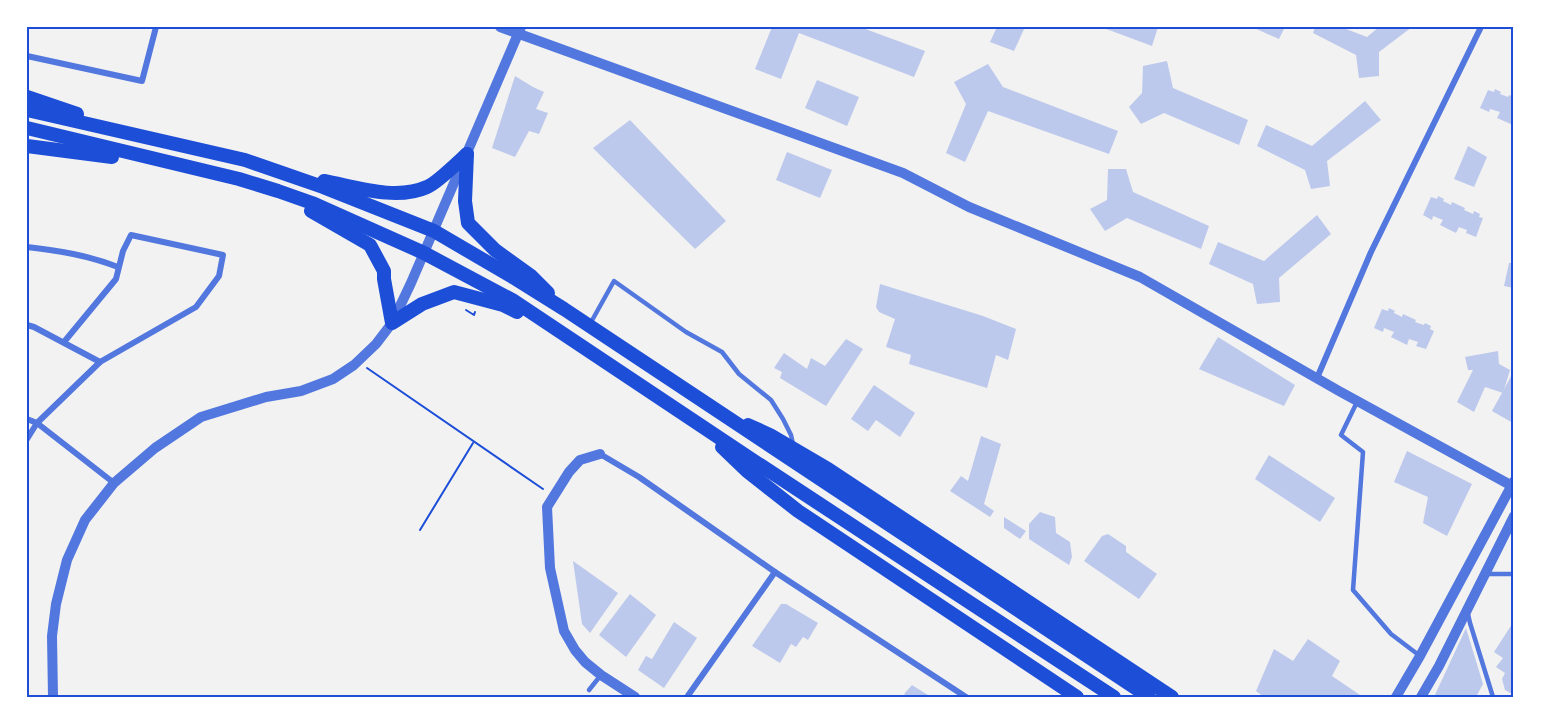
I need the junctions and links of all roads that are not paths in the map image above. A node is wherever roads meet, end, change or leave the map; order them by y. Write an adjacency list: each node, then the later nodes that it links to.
1 (156, 27): 5 (street)
2 (500, 27): 4 (street)
3 (1481, 27): 26 (street)
4 (519, 31): 11 (street); 26 (street)
5 (27, 56)
6 (27, 97): 9 (highway)
7 (27, 110): 9 (highway)
8 (27, 128): 12 (highway)
9 (162, 141): 13 (highway)
10 (27, 146): 12 (highway)
11 (467, 154): 13 (highway); 15 (street); 19 (highway)
12 (177, 165): 14 (highway)
13 (282, 173): 15 (highway)
14 (278, 191): 17 (highway); 20 (highway)
15 (434, 231): 17 (street); 19 (highway)
16 (27, 247): 18 (street)
17 (424, 253): 20 (street); 23 (highway)
18 (118, 267): 24 (street); 25 (street)
19 (564, 309): 22 (highway)
20 (392, 323): 23 (highway); 35 (street)
21 (27, 325): 24 (street)
22 (589, 326): 28 (highway); 33 (lane)
23 (559, 331): 31 (highway)
24 (64, 342): 25 (street)
25 (100, 362): 30 (street)
26 (1317, 378): 27 (street)
27 (1358, 401): 36 (street); 42 (lane)
28 (708, 406): 33 (highway); 51 (highway)
29 (27, 419): 30 (street)
30 (37, 423): 32 (street); 35 (street)
31 (697, 423): 49 (highway); 50 (highway)
32 (27, 439)
33 (794, 449): 52 (highway)
34 (600, 454): 38 (street); 43 (street)
35 (114, 483): 45 (street)
36 (1513, 484): 42 (street)
37 (1514, 516): 39 (street)
38 (775, 572): 47 (street); 48 (street)
39 (1485, 574): 40 (lane); 41 (street)
40 (1514, 574)
41 (1468, 608): 54 (street); 55 (lane)
42 (1420, 656): 53 (street)
43 (601, 675): 44 (lane); 46 (street)
44 (589, 690)
45 (53, 697)
46 (635, 697)
47 (687, 697)
48 (966, 697)
49 (1077, 697)
50 (1114, 697)
51 (1149, 697)
52 (1172, 697)
53 (1396, 697)
54 (1420, 697)
55 (1494, 697)

